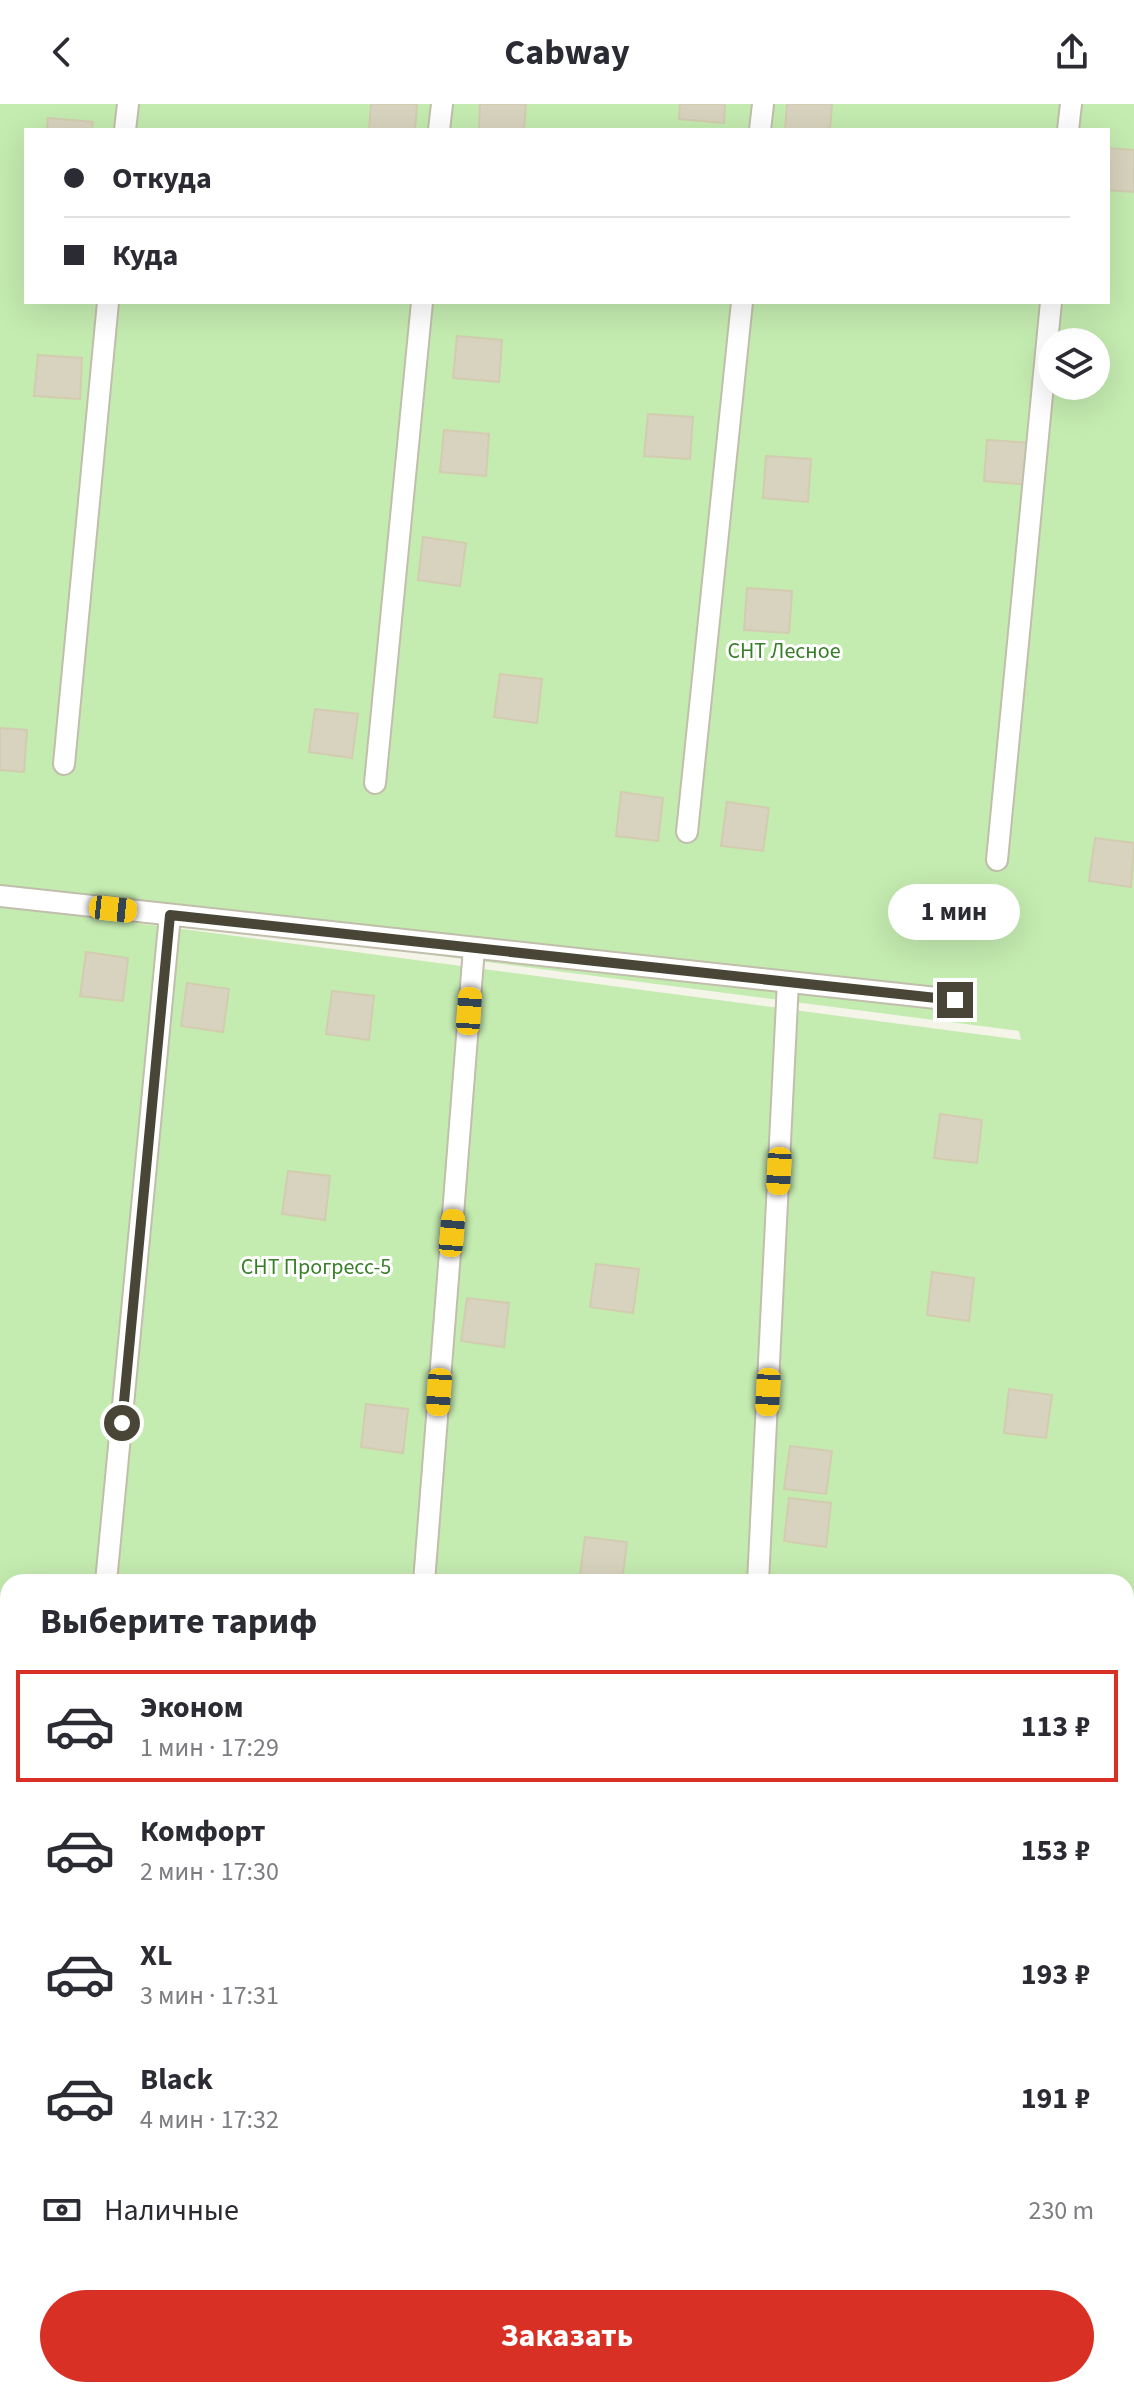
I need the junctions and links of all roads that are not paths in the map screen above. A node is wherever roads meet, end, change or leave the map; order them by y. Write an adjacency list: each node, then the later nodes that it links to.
1 (128, 104): 5 (lane)
2 (442, 104): 6 (lane)
3 (763, 104): 7 (lane)
4 (1071, 104): 8 (lane)
5 (125, 128)
6 (439, 128)
7 (760, 128)
8 (1068, 128)
9 (108, 304): 13 (lane)
10 (422, 304): 14 (lane)
11 (742, 304): 15 (lane)
12 (1051, 304): 16 (lane)
13 (64, 764)
14 (375, 783)
15 (687, 832)
16 (997, 860)
17 (0, 896): 18 (lane)
18 (170, 915): 19 (lane); 22 (lane)
19 (474, 948): 20 (lane); 23 (lane)
20 (788, 982): 21 (lane); 24 (lane)
21 (955, 1000)
22 (107, 1574)
23 (425, 1574)
24 (758, 1574)

